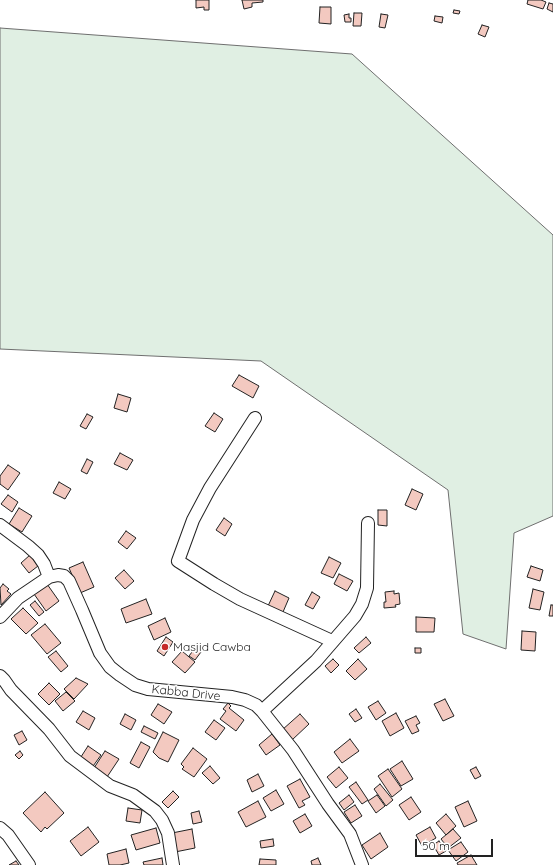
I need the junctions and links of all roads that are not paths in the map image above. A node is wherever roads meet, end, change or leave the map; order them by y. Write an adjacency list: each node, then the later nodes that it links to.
1 (255, 418): 6 (street)
2 (368, 523): 6 (street)
3 (0, 525): 4 (street)
4 (49, 577): 5 (street); 8 (street, Kabba Drive)
5 (0, 617)
6 (332, 641): 8 (street)
7 (0, 676): 11 (street)
8 (262, 710): 12 (street, Kabba Drive)
9 (0, 828): 10 (street)
10 (29, 865)
11 (173, 865)
12 (362, 865)

